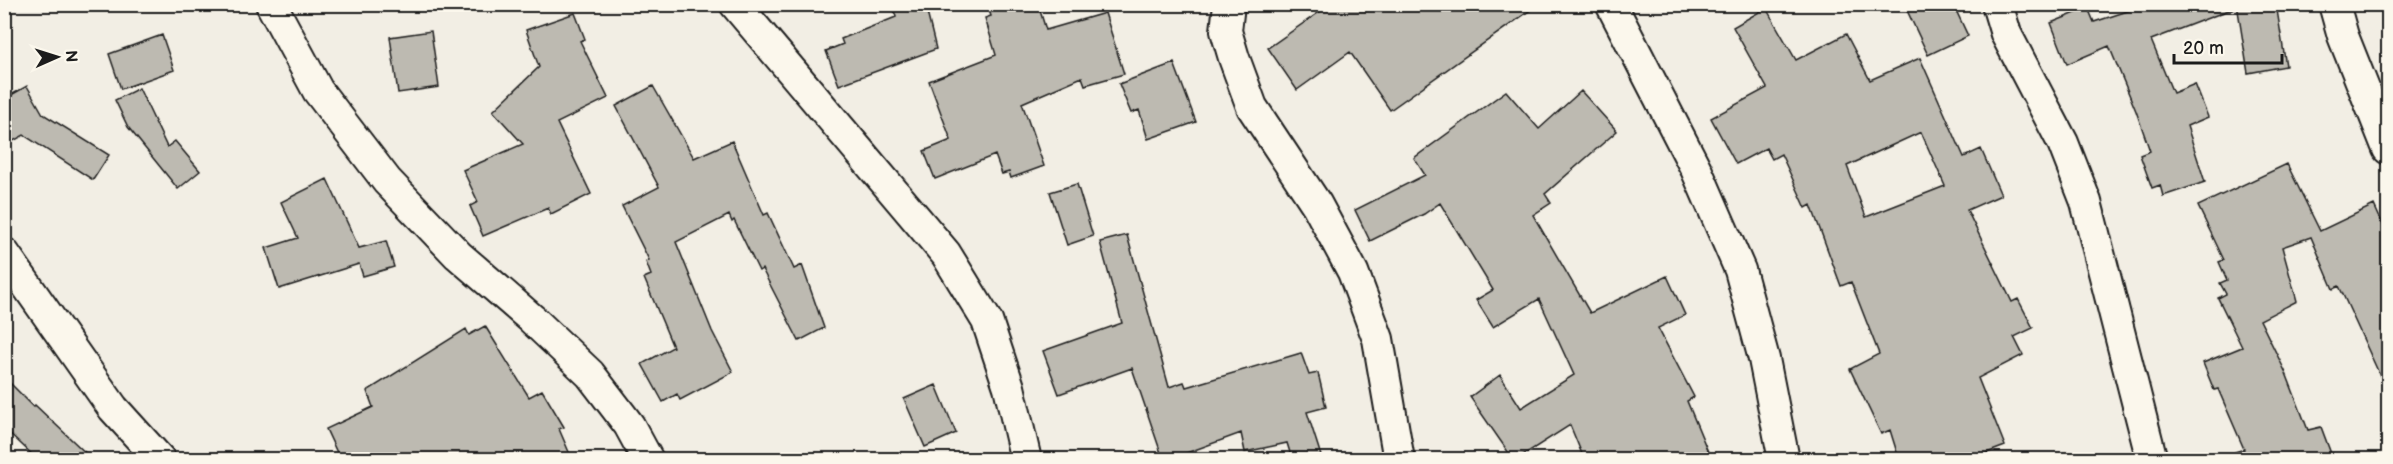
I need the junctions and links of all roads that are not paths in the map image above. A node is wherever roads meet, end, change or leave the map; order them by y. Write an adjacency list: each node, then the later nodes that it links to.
1 (271, 4): 10 (street)
2 (735, 4): 11 (street)
3 (1229, 4): 12 (street)
4 (1611, 4): 13 (street)
5 (1997, 4): 14 (street)
6 (2334, 4): 7 (street)
7 (2388, 149)
8 (4, 253): 9 (street)
9 (160, 459)
10 (648, 459)
11 (1026, 459)
12 (1399, 459)
13 (1784, 459)
14 (2152, 459)

